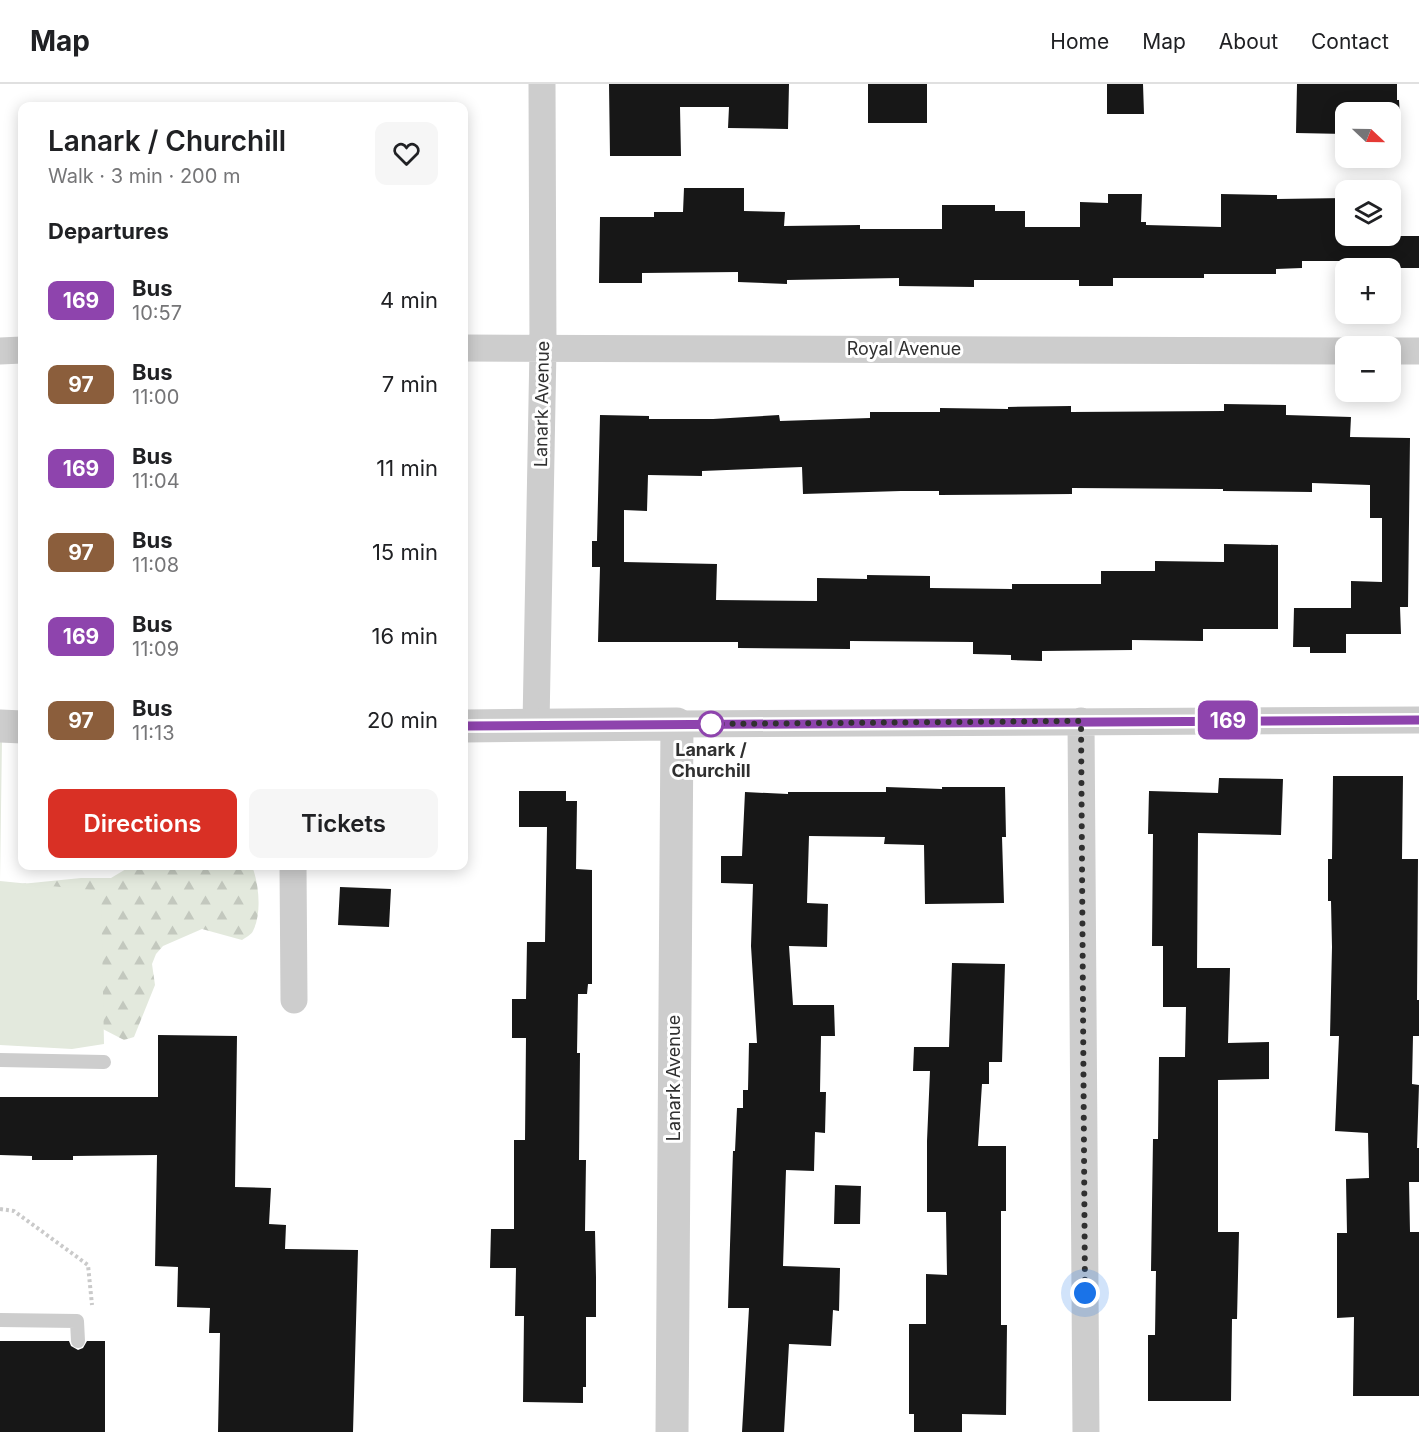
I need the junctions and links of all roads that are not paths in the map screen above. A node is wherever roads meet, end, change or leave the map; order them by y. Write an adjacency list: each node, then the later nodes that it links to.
1 (542, 84): 3 (street, Lanark Avenue)
2 (468, 348): 3 (street, Royal Avenue)
3 (543, 348): 6 (street, Royal Avenue); 11 (street, Lanark Avenue)
4 (18, 350): 5 (street)
5 (0, 351)
6 (1335, 351)
7 (1401, 351): 8 (street)
8 (1419, 351)
9 (1419, 720): 10 (street)
10 (1081, 721): 12 (street); 23 (street)
11 (536, 724): 12 (street); 15 (street)
12 (677, 724): 22 (street, Lanark Avenue)
13 (0, 726): 14 (street)
14 (18, 726)
15 (468, 726)
16 (293, 870): 17 (street)
17 (294, 999)
18 (0, 1060): 19 (lane)
19 (105, 1062)
20 (0, 1320): 21 (lane)
21 (78, 1341)
22 (672, 1432)
23 (1086, 1432)

